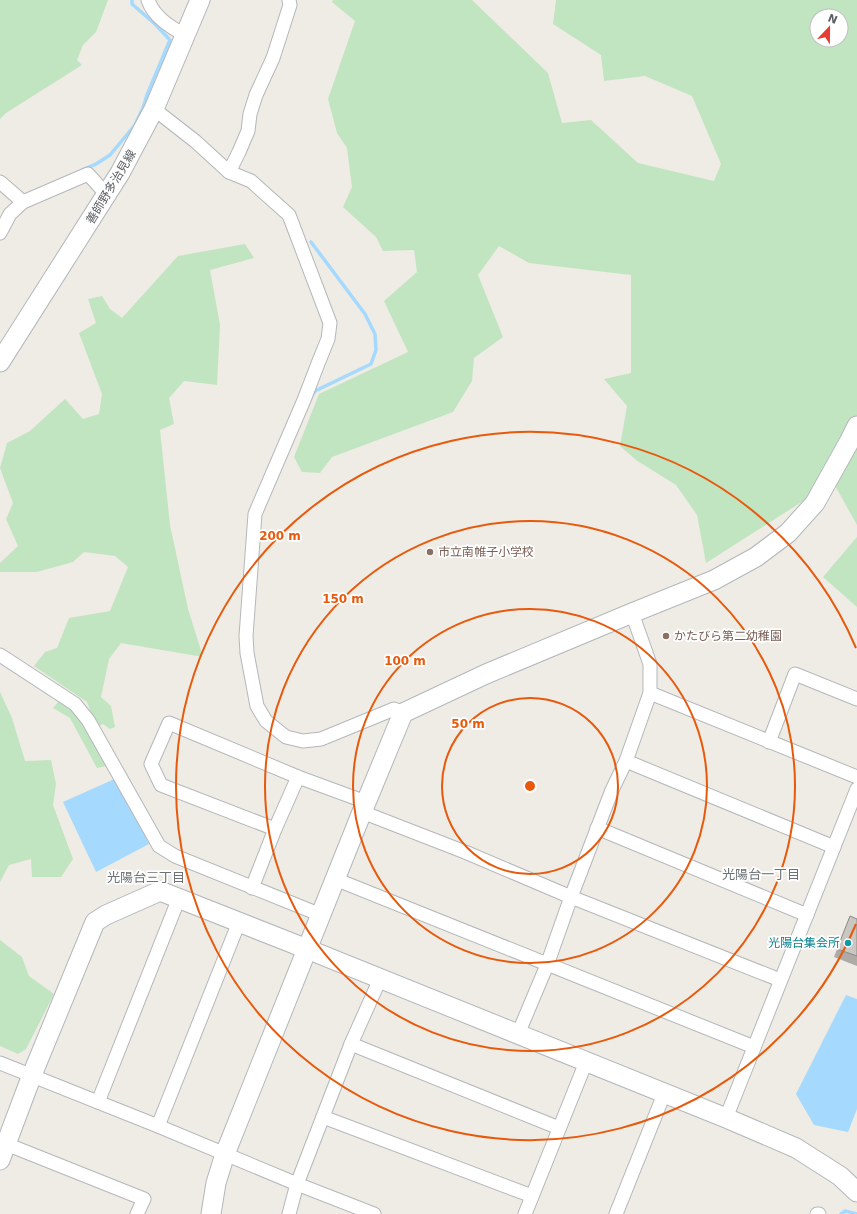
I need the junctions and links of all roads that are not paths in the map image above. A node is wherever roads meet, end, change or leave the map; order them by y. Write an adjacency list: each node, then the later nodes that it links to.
1 (148, 0): 4 (street)
2 (200, 0): 4 (street, 善師野多治見線)
3 (290, 0): 6 (street)
4 (185, 35): 5 (street, 善師野多治見線)
5 (154, 109): 6 (street); 8 (street, 善師野多治見線)
6 (229, 172): 17 (street)
7 (0, 182): 9 (street)
8 (107, 195): 9 (street); 11 (street, 善師野多治見線)
9 (23, 202): 10 (street)
10 (0, 233)
11 (0, 362)
12 (857, 426): 13 (street)
13 (632, 613): 15 (street); 17 (street)
14 (0, 655): 28 (street)
15 (650, 694): 18 (street); 19 (street)
16 (857, 699): 18 (street)
17 (403, 713): 23 (street)
18 (769, 742): 21 (street)
19 (626, 761): 24 (street); 26 (street)
20 (298, 777): 23 (street); 25 (street); 25 (street)
21 (857, 777)
22 (857, 789): 26 (street)
23 (364, 807): 27 (street); 29 (street)
24 (597, 828): 29 (street); 32 (street)
25 (275, 829): 28 (street)
26 (834, 847): 32 (street)
27 (335, 879): 31 (street); 35 (street)
28 (252, 888): 31 (street)
29 (571, 897): 35 (street); 37 (street)
30 (179, 898): 33 (street); 43 (street); 45 (street)
31 (321, 915): 34 (street)
32 (807, 915): 37 (street)
33 (239, 922): 34 (street); 48 (street)
34 (307, 949): 36 (street); 51 (street)
35 (547, 964): 38 (street); 40 (street)
36 (380, 979): 38 (street); 39 (street)
37 (780, 980): 40 (street)
38 (518, 1034): 42 (street)
39 (351, 1044): 46 (street); 49 (street)
40 (754, 1047): 47 (street)
41 (0, 1062): 43 (street)
42 (586, 1062): 44 (street); 49 (street)
43 (32, 1075): 45 (street); 50 (street)
44 (664, 1094): 47 (street); 61 (street)
45 (98, 1102): 48 (street)
46 (323, 1117): 52 (street); 54 (street)
47 (726, 1118): 53 (street)
48 (158, 1126): 51 (street)
49 (559, 1128): 54 (street)
50 (3, 1152): 56 (street)
51 (225, 1154): 52 (street); 57 (street)
52 (297, 1184): 55 (street); 58 (street)
53 (857, 1192)
54 (532, 1196): 60 (street)
55 (360, 1211): 59 (street)
56 (137, 1214)
57 (211, 1214)
58 (289, 1214)
59 (374, 1214)
60 (524, 1214)
61 (616, 1214)

